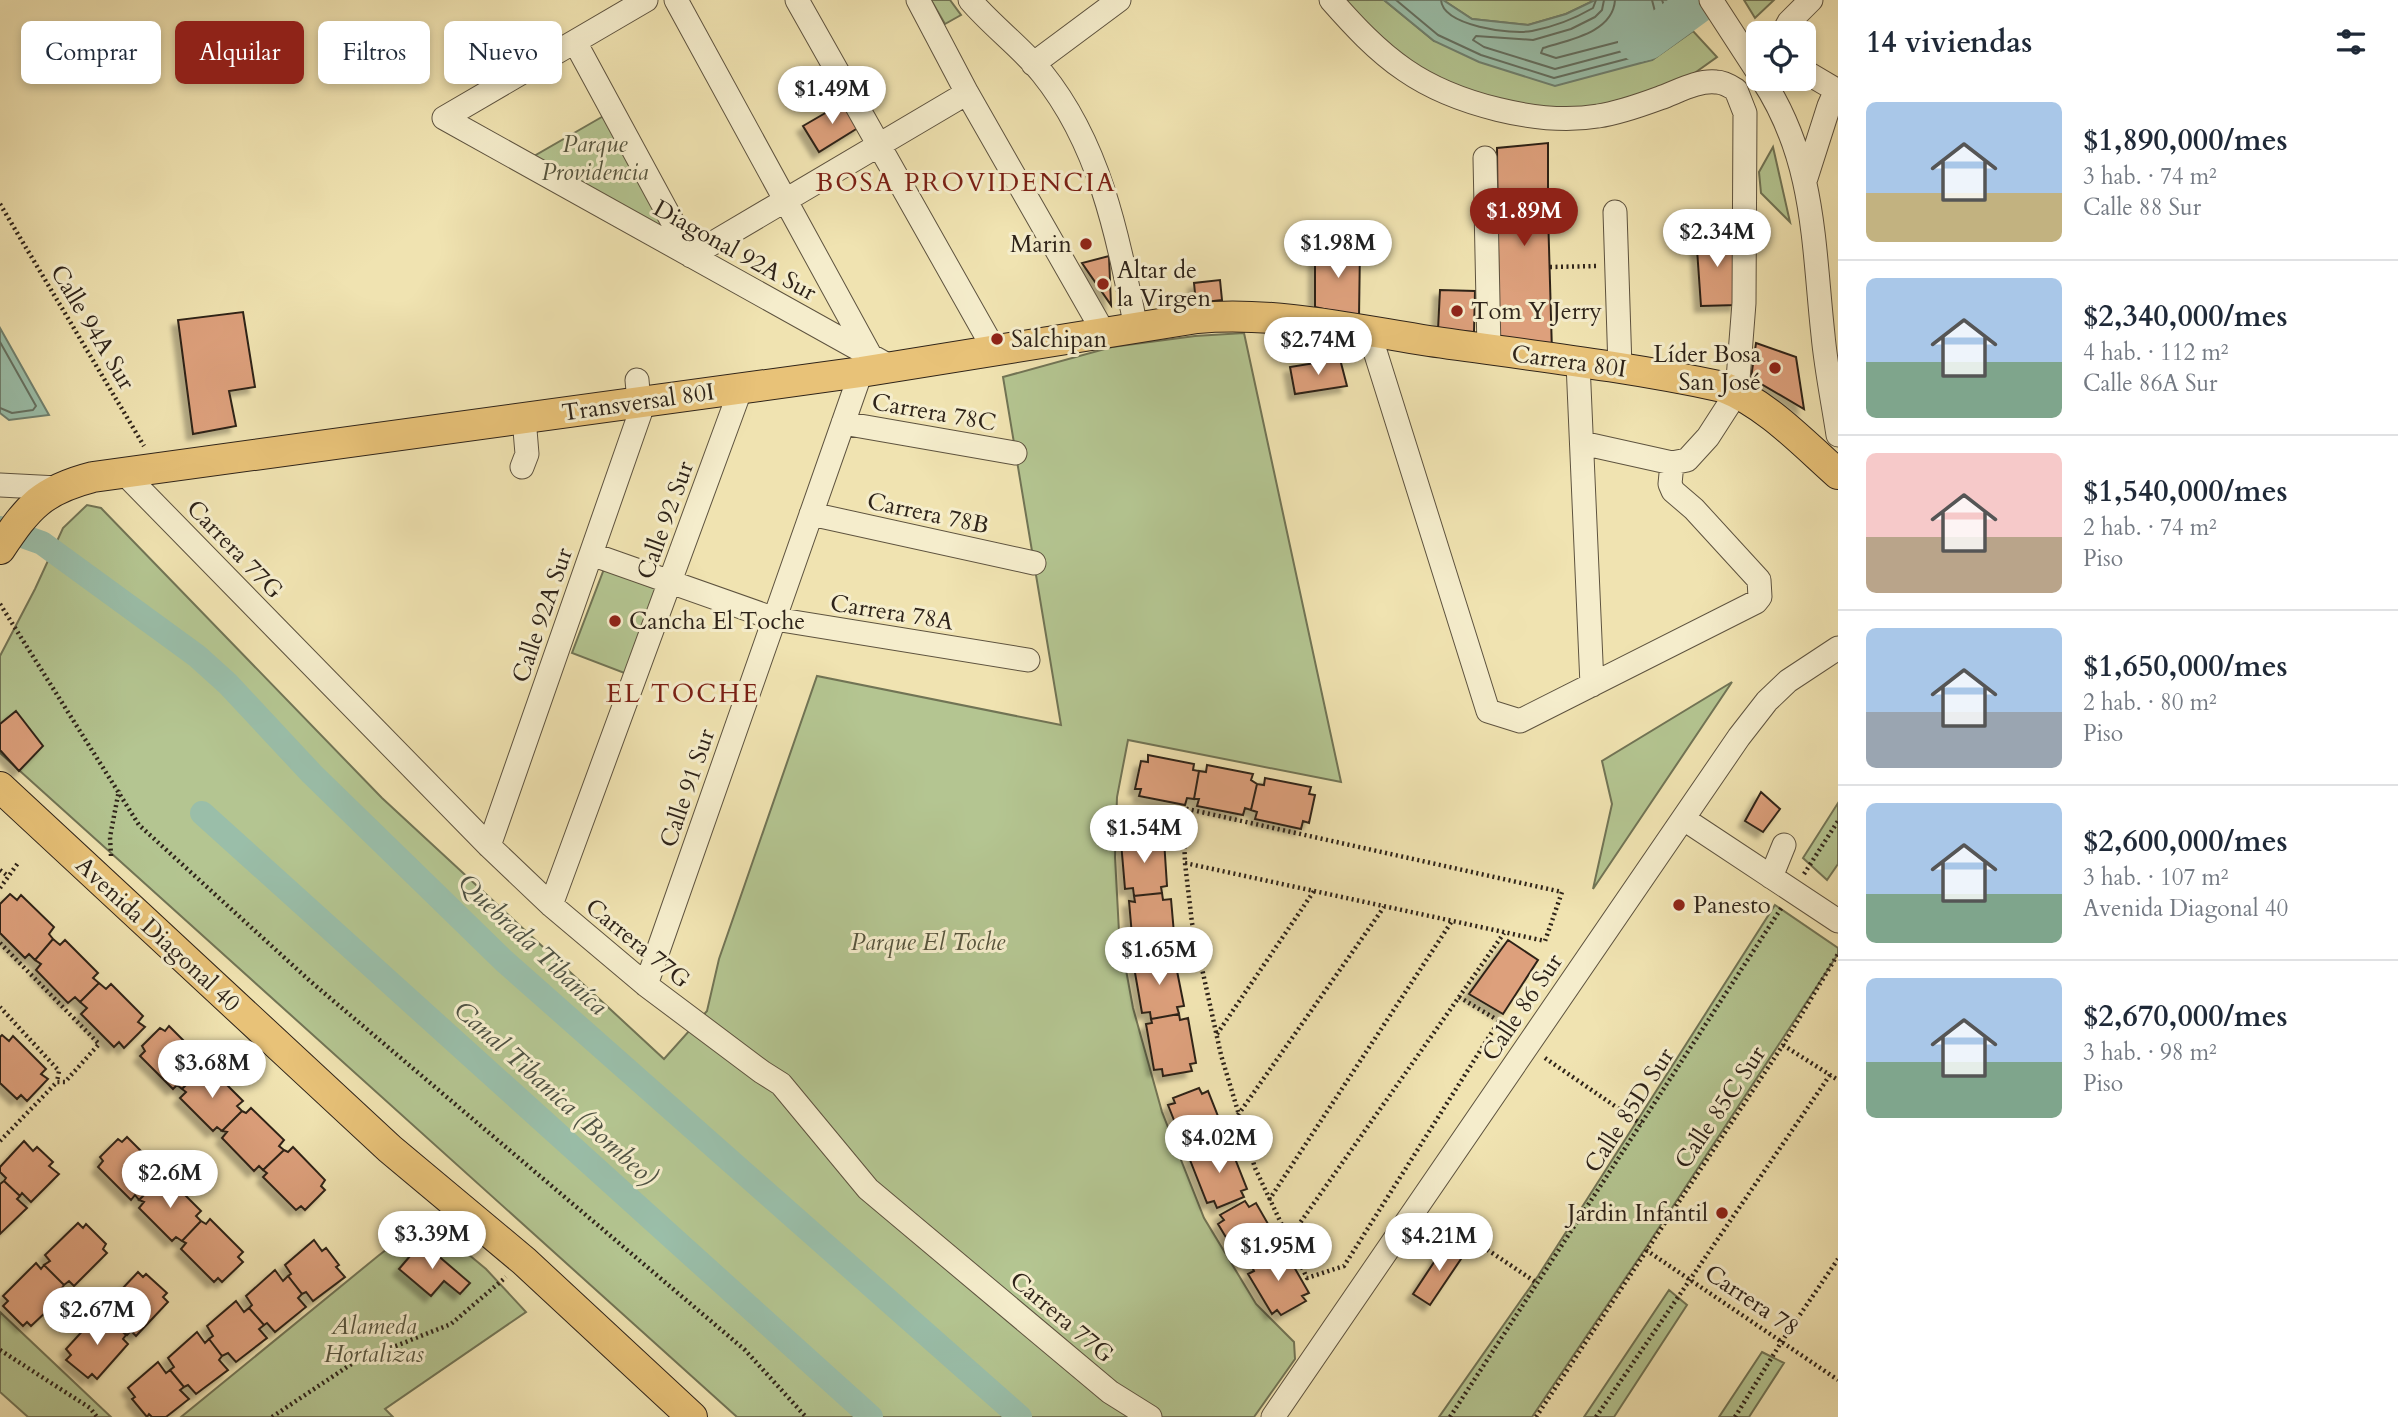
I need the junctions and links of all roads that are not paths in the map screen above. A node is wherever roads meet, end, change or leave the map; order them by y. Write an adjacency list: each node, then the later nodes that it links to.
1 (646, 0): 11 (street)
2 (676, 0): 21 (street)
3 (797, 0): 18 (street)
4 (918, 0): 17 (street)
5 (970, 0): 13 (street)
6 (1331, 0): 34 (street)
7 (1711, 0): 12 (street)
8 (1811, 0): 10 (street)
9 (1112, 2): 13 (street)
10 (1792, 21)
11 (575, 42): 23 (street); 23 (street, Diagonal 92A Sur)
12 (1746, 54)
13 (1033, 64): 25 (street)
14 (1816, 78): 16 (street)
15 (1769, 91): 20 (street)
16 (1837, 91): 20 (street)
17 (967, 93): 18 (street); 27 (street)
18 (879, 145): 21 (street); 29 (street)
19 (1485, 158): 28 (street)
20 (1806, 178): 38 (street)
21 (785, 200): 23 (street); 31 (street)
22 (1615, 212): 32 (street)
23 (691, 256): 31 (street, Diagonal 92A Sur)
24 (1270, 318): 25 (main road, Transversal 80I); 26 (main road, Carrera 80I)
25 (1136, 328): 27 (main road, Transversal 80I)
26 (1370, 332): 28 (main road, Carrera 80I); 55 (street)
27 (1104, 333): 29 (main road, Transversal 80I)
28 (1489, 350): 30 (main road, Carrera 80I)
29 (995, 351): 31 (main road, Transversal 80I)
30 (1578, 363): 32 (main road, Carrera 80I); 39 (street)
31 (874, 365): 33 (main road, Transversal 80I); 37 (street, Calle 91 Sur)
32 (1620, 368): 34 (main road, Carrera 80I)
33 (741, 388): 35 (main road, Transversal 80I); 51 (street, Calle 92 Sur)
34 (1737, 392): 41 (street); 44 (main road, Carrera 80I)
35 (640, 395): 36 (main road, Transversal 80I); 49 (street, Calle 92A Sur)
36 (524, 418): 42 (street); 43 (main road, Transversal 80I)
37 (843, 423): 40 (street, Carrera 78C); 47 (street, Calle 91 Sur)
38 (1838, 435)
39 (1582, 443): 41 (street); 55 (street)
40 (1015, 453)
41 (1672, 463): 55 (street)
42 (522, 467)
43 (124, 473): 46 (main road, Transversal 80I); 59 (street, Carrera 77G)
44 (1838, 474)
45 (0, 485): 46 (street)
46 (58, 488): 48 (main road, Transversal 80I)
47 (811, 514): 50 (street, Carrera 78B); 52 (street, Calle 91 Sur)
48 (0, 549)
49 (591, 554): 51 (street, Carrera 78A); 59 (street, Calle 92A Sur)
50 (1034, 563)
51 (670, 583): 52 (street, Carrera 78A); 61 (street, Calle 92 Sur)
52 (775, 620): 54 (street, Carrera 78A); 63 (street, Calle 91 Sur)
53 (1838, 648): 57 (street, Calle 86 Sur)
54 (1028, 660)
55 (1592, 685)
56 (0, 787): 64 (main road, Avenida Diagonal 40)
57 (1684, 820): 60 (street); 66 (street, Calle 86 Sur)
58 (1784, 845): 60 (street)
59 (489, 846): 61 (street, Carrera 77G)
60 (1771, 877): 62 (street)
61 (551, 905): 63 (street, Carrera 77G)
62 (1838, 921)
63 (646, 985): 65 (street, Carrera 77G)
64 (692, 1417)
65 (1150, 1417)
66 (1273, 1417)

